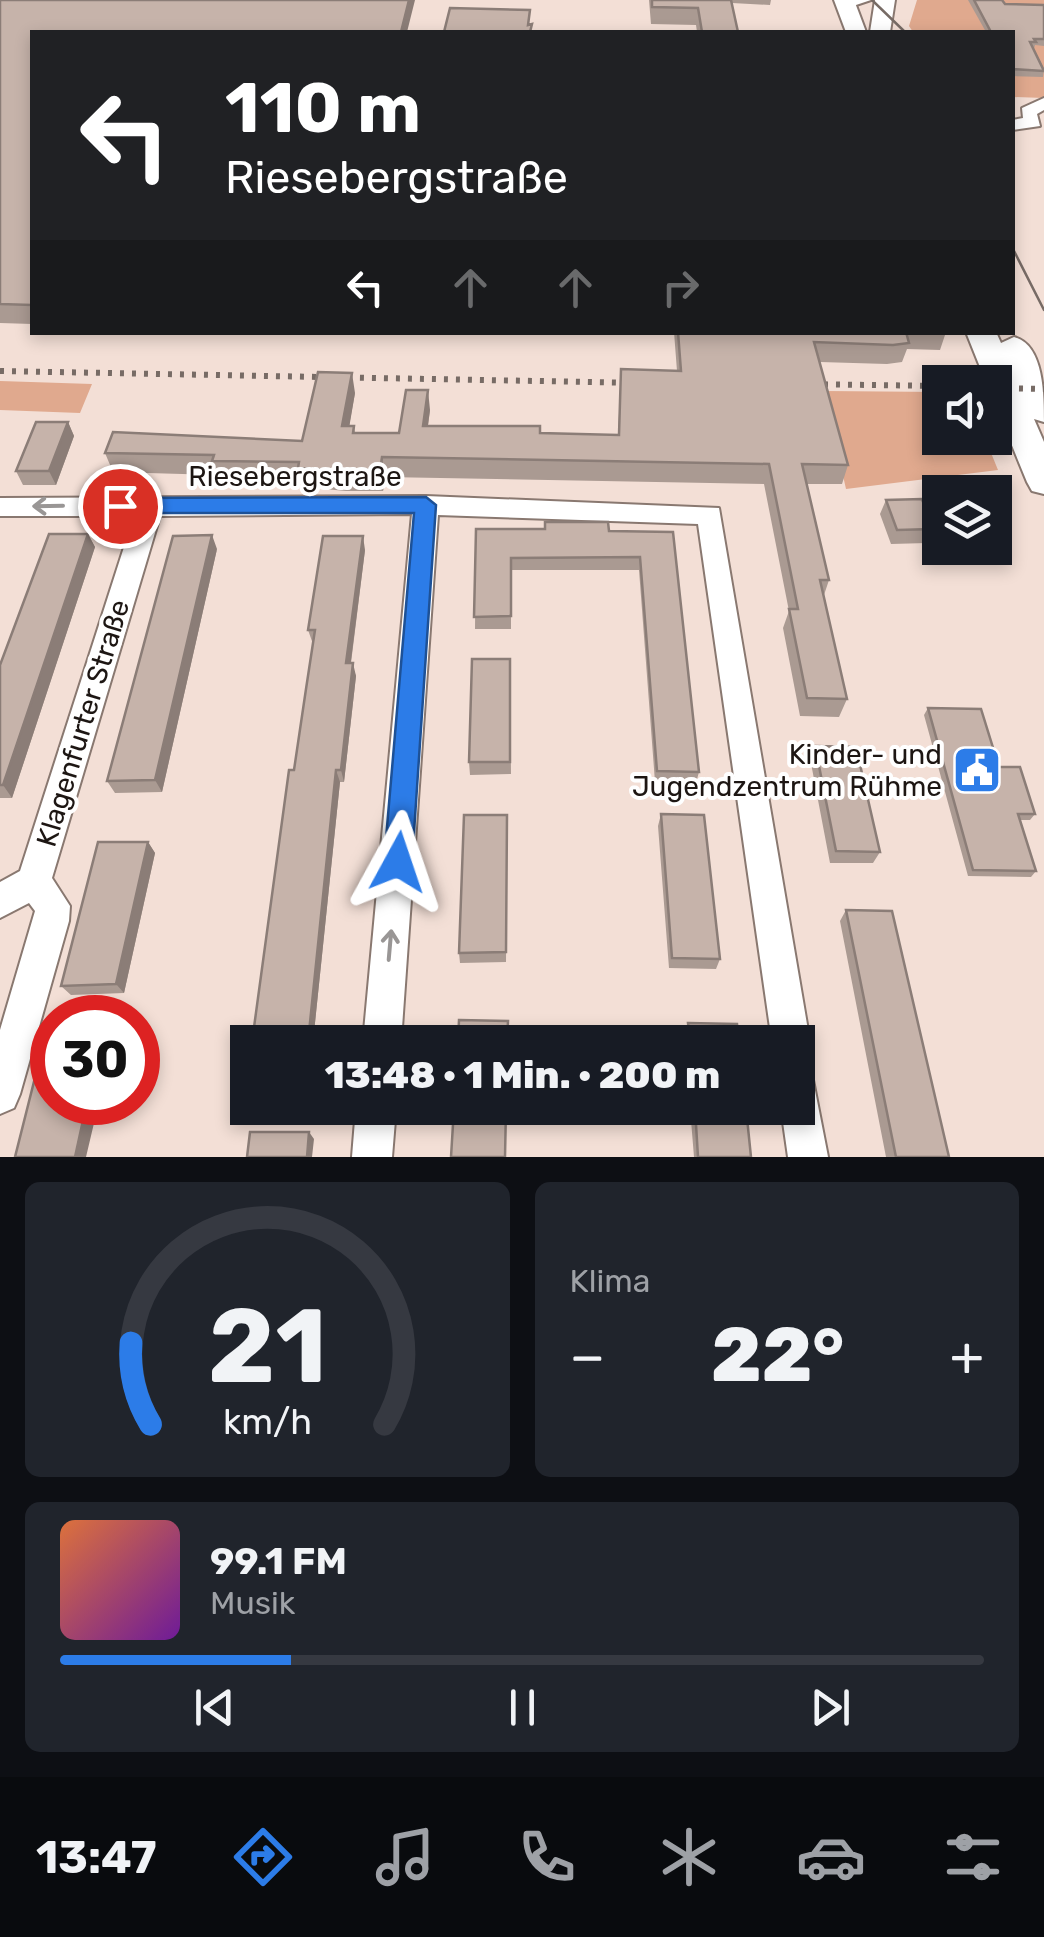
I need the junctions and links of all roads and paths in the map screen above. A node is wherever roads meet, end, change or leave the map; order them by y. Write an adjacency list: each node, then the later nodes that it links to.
1 (885, 0): 4 (main road)
2 (851, 2): 3 (main road)
3 (856, 30)
4 (880, 30)
5 (1015, 102): 6 (street)
6 (1044, 103): 7 (street)
7 (1015, 125)
8 (983, 335): 11 (main road)
9 (1009, 335): 10 (main road)
10 (1044, 411)
11 (1044, 482)
12 (426, 505): 13 (street, Riesebergstraße); 17 (street, one-way to 12); 18 (street, Riesebergstraße)
13 (150, 506): 14 (street, Riesebergstraße, one-way to 14); 15 (street, Klagenfurter Straße)
14 (0, 507)
15 (34, 882): 16 (street, Klagenfurter Straße); 19 (street, Klagenfurter Straße)
16 (0, 900)
17 (383, 1025)
18 (788, 1025)
19 (0, 1094)
20 (375, 1125): 22 (street)
21 (803, 1125): 23 (street)
22 (372, 1157)
23 (808, 1157)

